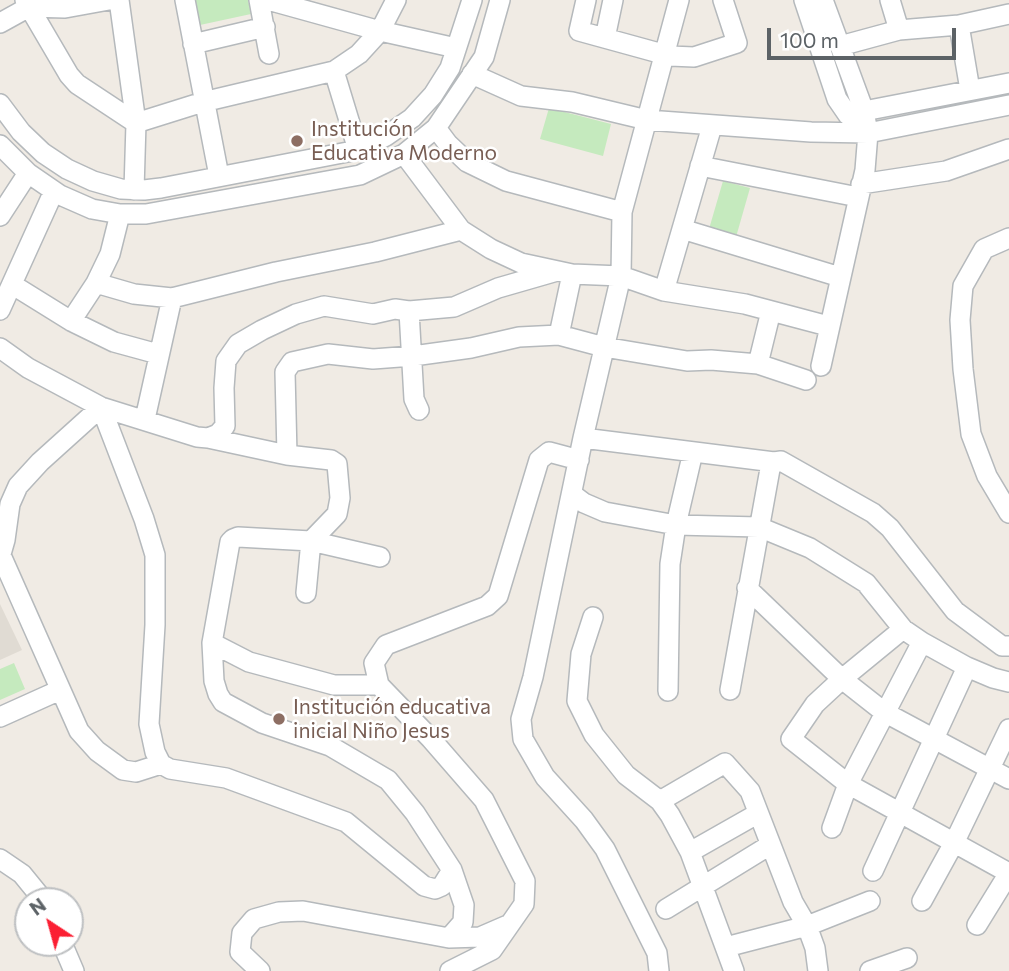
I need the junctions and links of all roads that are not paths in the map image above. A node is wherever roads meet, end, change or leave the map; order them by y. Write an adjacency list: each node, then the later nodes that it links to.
1 (119, 0): 38 (street)
2 (185, 0): 24 (street)
3 (259, 0): 20 (street)
4 (268, 0): 22 (street)
5 (396, 0): 22 (street)
6 (472, 0): 26 (street)
7 (500, 0): 30 (street)
8 (586, 0): 23 (street)
9 (613, 0): 23 (street)
10 (679, 0): 28 (street)
11 (723, 0): 28 (street)
12 (803, 0): 41 (street)
13 (823, 0): 25 (street)
14 (890, 0): 21 (street)
15 (100, 1): 16 (street)
16 (27, 3): 18 (street); 38 (street)
17 (1009, 14): 19 (street)
18 (0, 23)
19 (959, 25): 21 (street); 32 (street)
20 (265, 27): 24 (street); 27 (street)
21 (899, 30): 25 (street)
22 (380, 31): 26 (street); 29 (street)
23 (605, 38): 28 (street)
24 (193, 44): 33 (street)
25 (840, 47): 36 (street)
26 (456, 48): 43 (street)
27 (269, 54)
28 (664, 55): 37 (street)
29 (334, 71): 33 (street); 43 (street)
30 (472, 74): 37 (street); 40 (street)
31 (1009, 83): 32 (street)
32 (970, 90): 36 (street)
33 (203, 102): 38 (street); 48 (street)
34 (0, 104): 49 (street)
35 (1009, 105): 41 (street)
36 (864, 111): 41 (street)
37 (647, 120): 39 (street); 52 (street)
38 (136, 123): 49 (street)
39 (712, 126): 41 (street); 46 (street)
40 (436, 128): 45 (street); 52 (street)
41 (868, 133): 51 (street)
42 (0, 145): 47 (street)
43 (358, 149): 48 (street)
44 (1009, 149): 51 (street)
45 (404, 153): 53 (street); 56 (street)
46 (700, 166): 51 (street); 55 (street)
47 (28, 173): 50 (street); 54 (street)
48 (219, 176): 49 (street)
49 (134, 190)
50 (54, 191): 53 (street); 62 (street)
51 (860, 191): 60 (street)
52 (622, 212): 59 (street)
53 (120, 214): 61 (street)
54 (0, 216)
55 (682, 229): 60 (street); 63 (street)
56 (461, 230): 58 (street); 64 (street)
57 (1009, 238): 88 (street)
58 (565, 272): 59 (street); 66 (street); 70 (street)
59 (621, 276): 63 (street); 71 (street)
60 (840, 276): 69 (street)
61 (96, 282): 64 (street); 68 (street)
62 (13, 285): 65 (street); 68 (street)
63 (664, 291): 67 (street)
64 (172, 298): 73 (street)
65 (0, 310)
66 (410, 311): 74 (street); 81 (street)
67 (771, 311): 69 (street); 75 (street)
68 (71, 321): 73 (street)
69 (828, 326): 76 (street)
70 (559, 335): 71 (street); 74 (street)
71 (604, 347): 75 (street); 82 (street)
72 (0, 348): 78 (street)
73 (158, 354): 80 (street)
74 (413, 356): 79 (street); 84 (street)
75 (758, 364): 77 (street)
76 (821, 366)
77 (806, 380)
78 (101, 407): 80 (street); 92 (street); 112 (street)
79 (419, 410)
80 (145, 419): 81 (street)
81 (208, 438): 84 (street)
82 (583, 438): 83 (street); 85 (street)
83 (693, 452): 86 (street); 89 (street)
84 (287, 456): 91 (street)
85 (579, 460): 87 (street); 104 (street)
86 (774, 462): 90 (street); 100 (street)
87 (572, 494): 89 (street); 140 (street)
88 (1009, 513)
89 (676, 525): 90 (street); 107 (street)
90 (759, 527): 94 (street); 97 (street)
91 (311, 541): 93 (street); 95 (street); 99 (street)
92 (0, 554): 105 (street)
93 (380, 557)
94 (747, 588): 102 (street); 106 (street)
95 (306, 593)
96 (593, 617): 116 (street)
97 (903, 629): 98 (street); 102 (street)
98 (922, 642): 101 (street); 108 (street)
99 (212, 643): 104 (street); 124 (street)
100 (1009, 646)
101 (967, 667): 103 (street); 111 (street)
102 (842, 679): 108 (street); 115 (street)
103 (1009, 682)
104 (379, 685): 132 (street)
105 (60, 690): 109 (street); 112 (street)
106 (730, 690)
107 (668, 691)
108 (884, 712): 111 (street); 115 (street)
109 (0, 717)
110 (1009, 729): 113 (street)
111 (935, 738): 113 (street); 117 (street)
112 (161, 764): 124 (street)
113 (989, 768): 114 (street); 120 (street)
114 (1009, 779)
115 (848, 784): 117 (street); 119 (street)
116 (660, 801): 118 (street); 122 (street)
117 (900, 812): 120 (street); 125 (street)
118 (757, 814): 121 (street); 122 (street)
119 (832, 828)
120 (955, 841): 126 (street); 130 (street)
121 (770, 845): 127 (street); 134 (street)
122 (690, 852): 127 (street)
123 (0, 859): 128 (street)
124 (452, 870): 135 (street)
125 (873, 871)
126 (1009, 873): 133 (street)
127 (703, 886): 131 (street); 136 (street)
128 (33, 887)
129 (870, 901): 134 (street)
130 (922, 901)
131 (666, 909)
132 (514, 922): 135 (street); 139 (street)
133 (977, 925)
134 (807, 926): 136 (street); 142 (street)
135 (449, 938): 138 (street)
136 (726, 947): 141 (street)
137 (907, 958): 143 (street)
138 (260, 971)
139 (450, 971)
140 (659, 971)
141 (734, 971)
142 (818, 971)
143 (870, 971)

